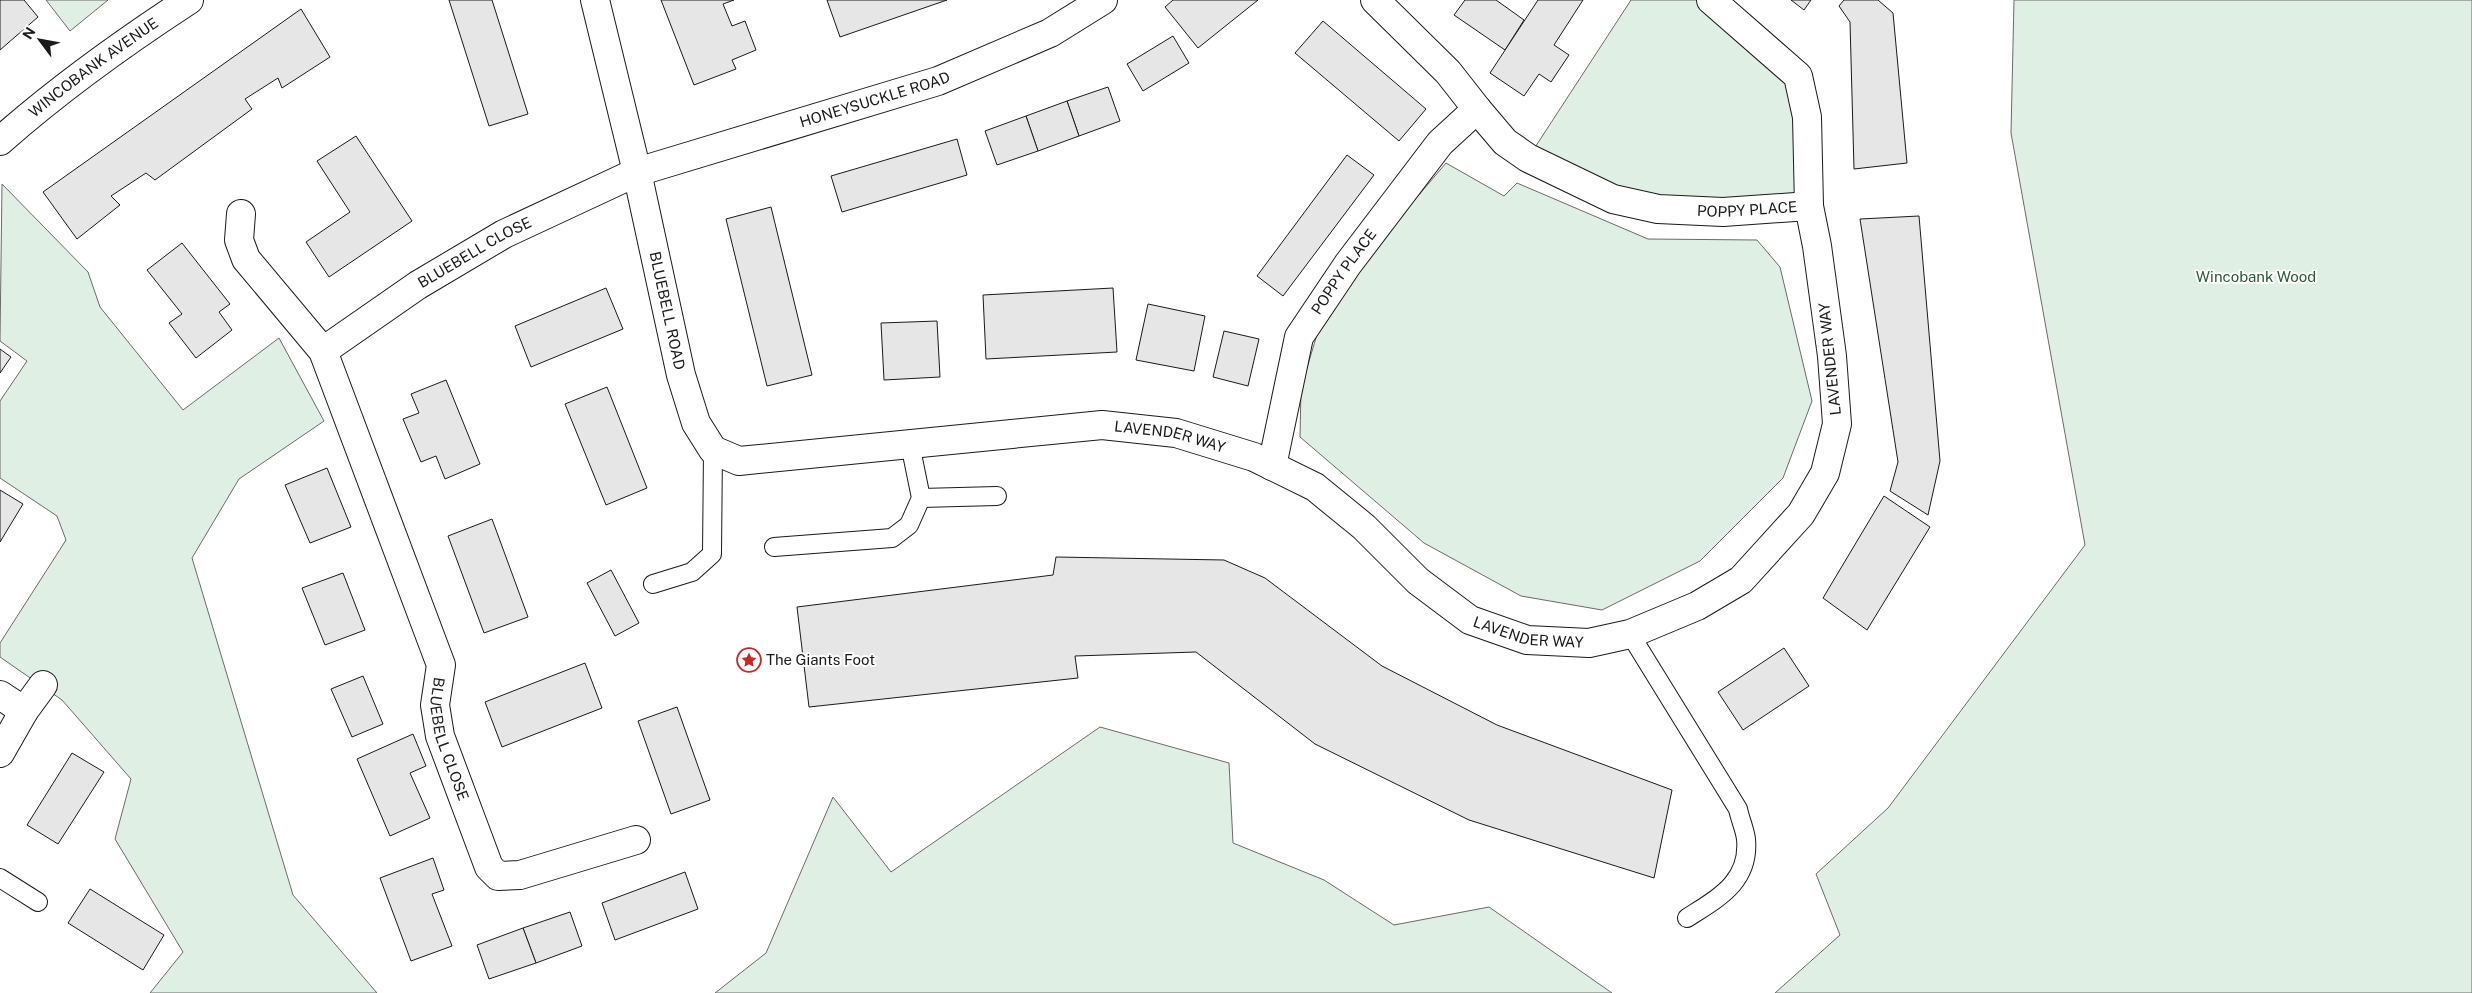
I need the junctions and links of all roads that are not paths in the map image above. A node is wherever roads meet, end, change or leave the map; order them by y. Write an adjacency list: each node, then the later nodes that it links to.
1 (189, 0): 7 (street, WINCOBANK AVENUE)
2 (595, 0): 8 (street, BLUEBELL ROAD)
3 (1103, 0): 8 (street, HONEYSUCKLE ROAD)
4 (1374, 0): 6 (street, POPPY PLACE)
5 (1711, 0): 9 (street, LAVENDER WAY)
6 (1477, 109): 9 (street, POPPY PLACE); 14 (street, POPPY PLACE)
7 (0, 141)
8 (637, 172): 11 (street, BLUEBELL CLOSE); 13 (street, BLUEBELL ROAD)
9 (1808, 206): 19 (street, LAVENDER WAY)
10 (242, 214): 11 (street, BLUEBELL CLOSE)
11 (323, 351): 24 (street, BLUEBELL CLOSE)
12 (910, 444): 13 (street, LAVENDER WAY); 14 (street, LAVENDER WAY); 16 (lane)
13 (713, 450): 18 (lane)
14 (1272, 466): 19 (street, LAVENDER WAY)
15 (997, 496): 16 (lane)
16 (921, 498): 17 (lane)
17 (774, 547)
18 (653, 584)
19 (1630, 634): 27 (lane)
20 (43, 685): 22 (street)
21 (0, 695): 22 (street)
22 (24, 712): 23 (street)
23 (0, 753)
24 (636, 840)
25 (0, 878): 26 (lane)
26 (38, 902)
27 (1687, 918)

